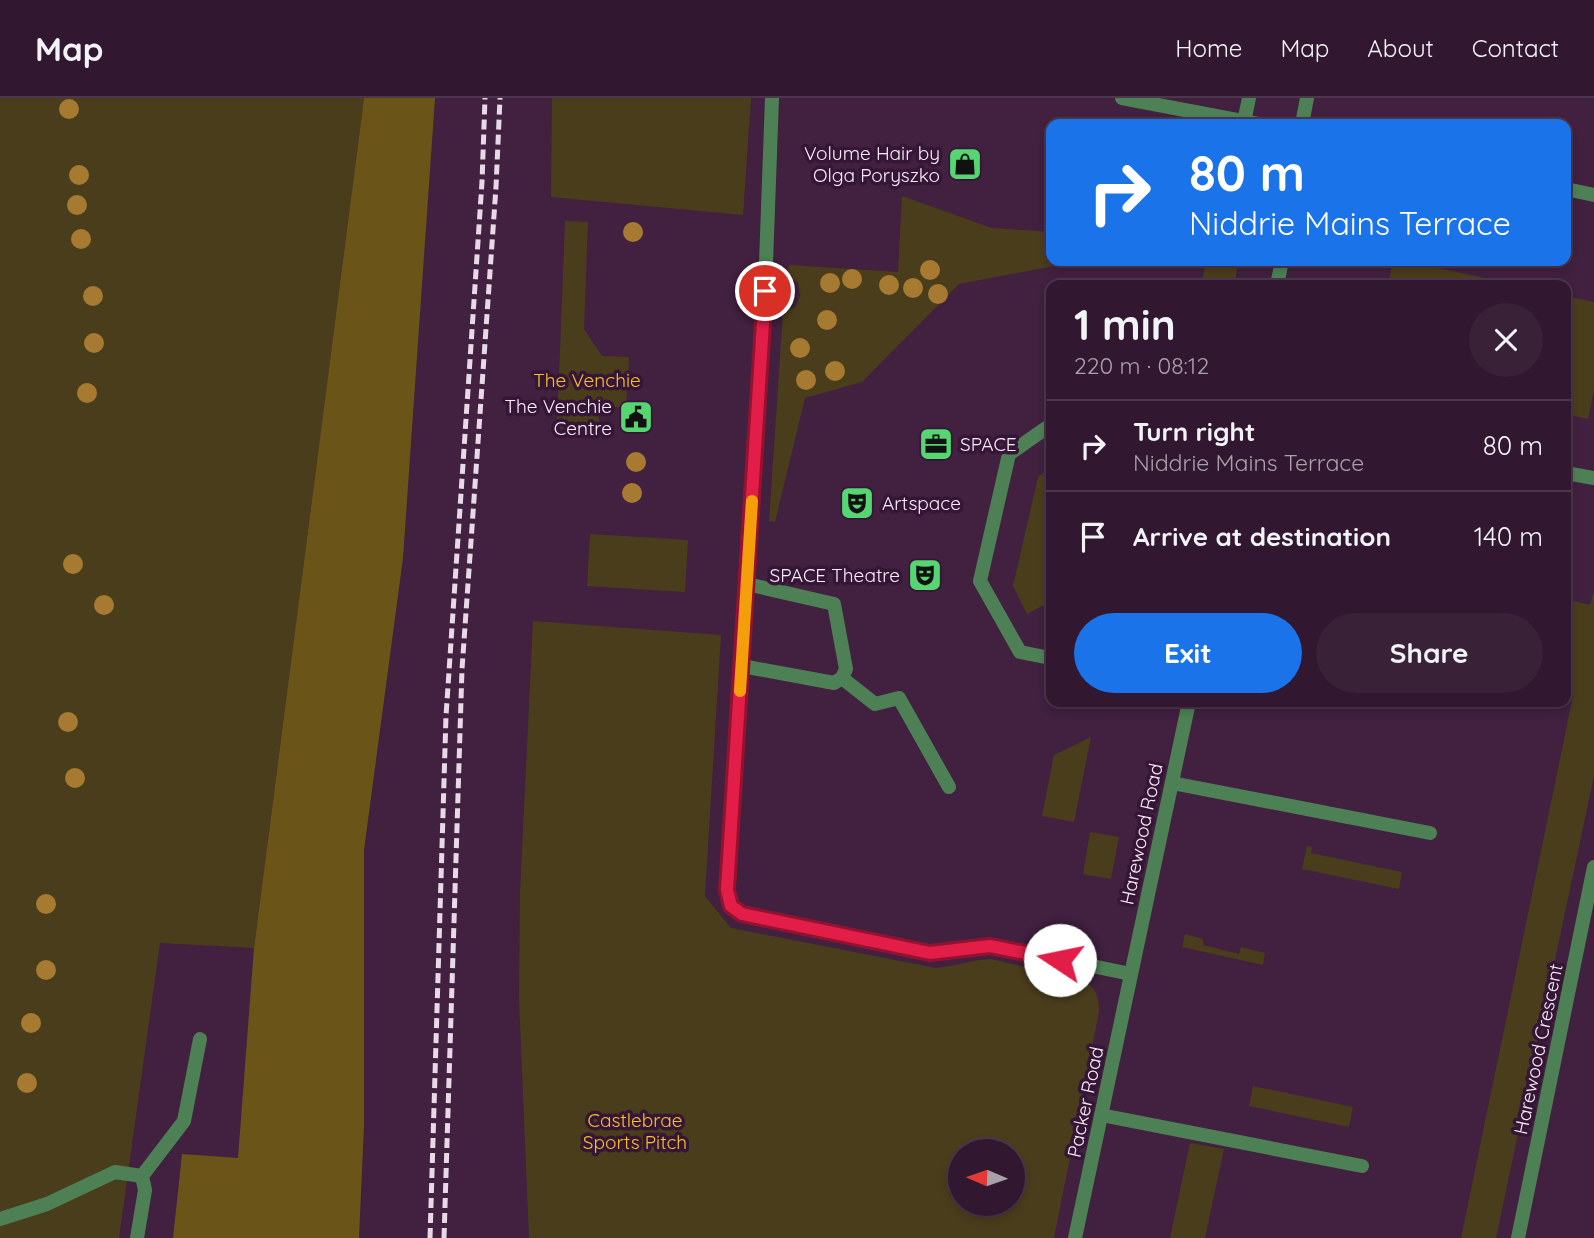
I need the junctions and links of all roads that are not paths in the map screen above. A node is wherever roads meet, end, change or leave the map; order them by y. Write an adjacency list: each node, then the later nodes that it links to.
1 (772, 98): 13 (street)
2 (1122, 98): 5 (street)
3 (1249, 98): 6 (street)
4 (1307, 98): 7 (street)
5 (1230, 119)
6 (1251, 119)
7 (1303, 119)
8 (1571, 190): 9 (street)
9 (1594, 195)
10 (1046, 428): 14 (street)
11 (1571, 474): 12 (street)
12 (1594, 478)
13 (747, 584): 15 (street); 16 (street)
14 (1046, 656)
15 (742, 666): 16 (street); 22 (street)
16 (842, 678): 19 (street)
17 (1188, 707): 18 (street, Harewood Road)
18 (1172, 782): 20 (street); 22 (street, Harewood Road)
19 (949, 786)
20 (1430, 833)
21 (1594, 867): 30 (street, Harewood Crescent)
22 (1131, 974): 24 (street, Packer Road)
23 (200, 1039): 26 (street)
24 (1101, 1115): 25 (street); 29 (street, Packer Road)
25 (1362, 1166)
26 (142, 1176): 27 (street); 28 (street)
27 (0, 1219)
28 (136, 1238)
29 (1075, 1238)
30 (1518, 1238)

